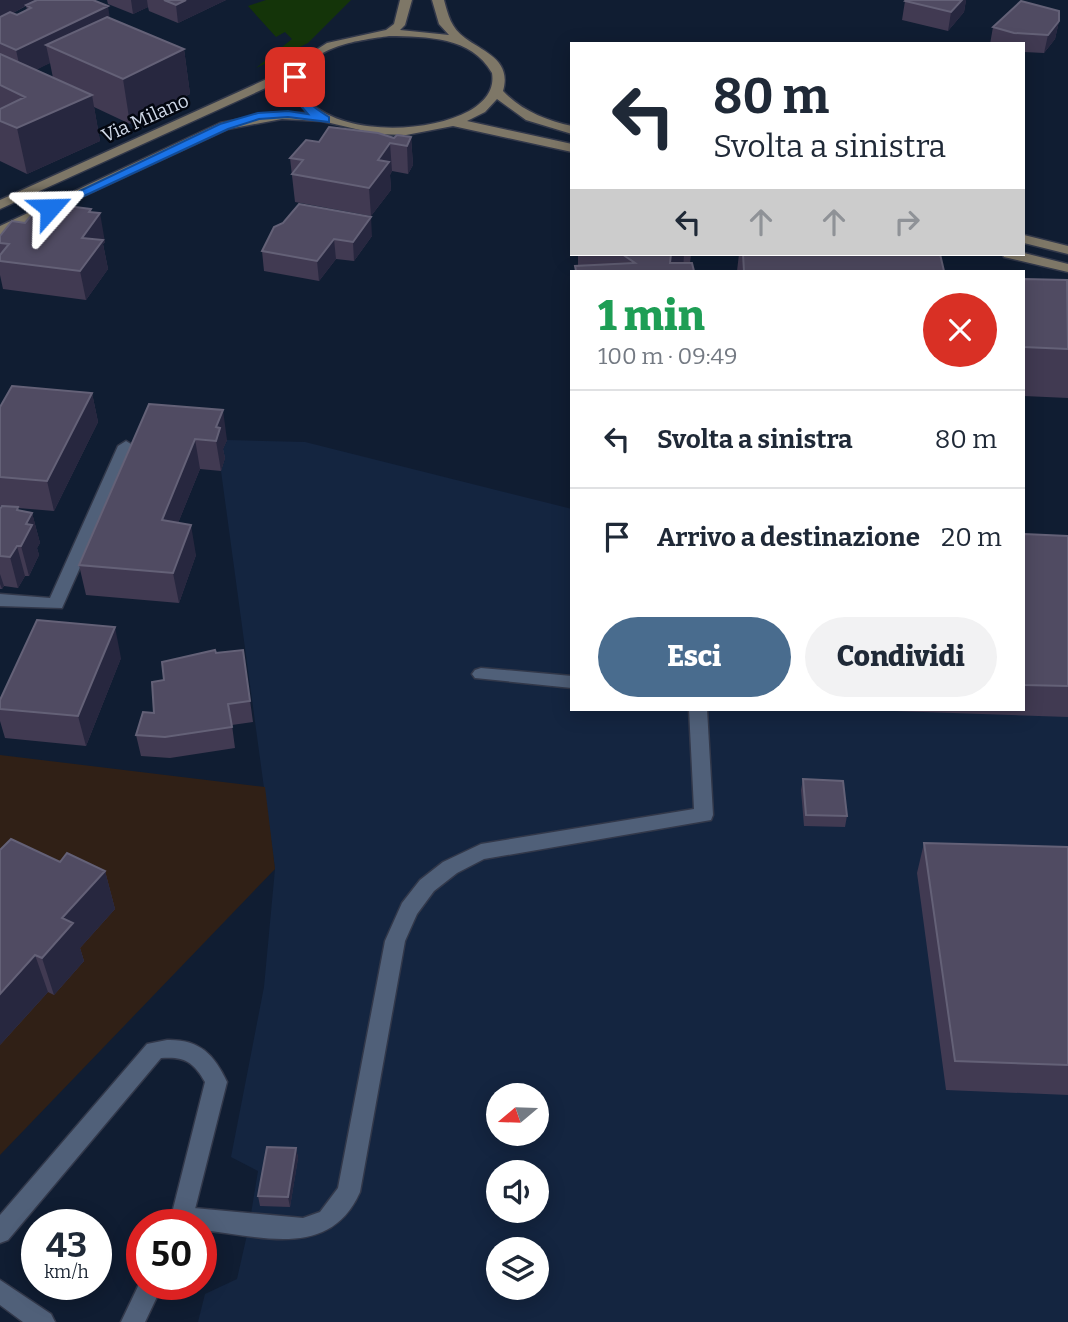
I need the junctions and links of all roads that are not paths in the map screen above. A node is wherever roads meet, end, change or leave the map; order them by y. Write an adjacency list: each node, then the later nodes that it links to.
1 (406, 0): 3 (main road)
2 (438, 0): 4 (main road)
3 (389, 33): 4 (main road, Via Milano); 5 (main road, Via Milano)
4 (462, 42): 6 (main road)
5 (304, 63): 7 (main road); 11 (main road, Via Milano)
6 (497, 92): 8 (main road); 9 (main road)
7 (325, 119): 8 (main road, Via Milano); 12 (main road, Via Milano)
8 (452, 122): 10 (main road)
9 (570, 129)
10 (570, 148)
11 (0, 205)
12 (0, 231)
13 (1025, 239): 14 (main road)
14 (1068, 250)
15 (1017, 256): 16 (main road)
16 (1068, 268)
17 (126, 446): 18 (street)
18 (0, 600)
19 (481, 674): 20 (street)
20 (570, 682)
21 (698, 711): 23 (street)
22 (184, 1209): 24 (street)
23 (217, 1223)
24 (0, 1232)
25 (0, 1291): 27 (street)
26 (144, 1300): 28 (street)
27 (43, 1322)
28 (134, 1322)

